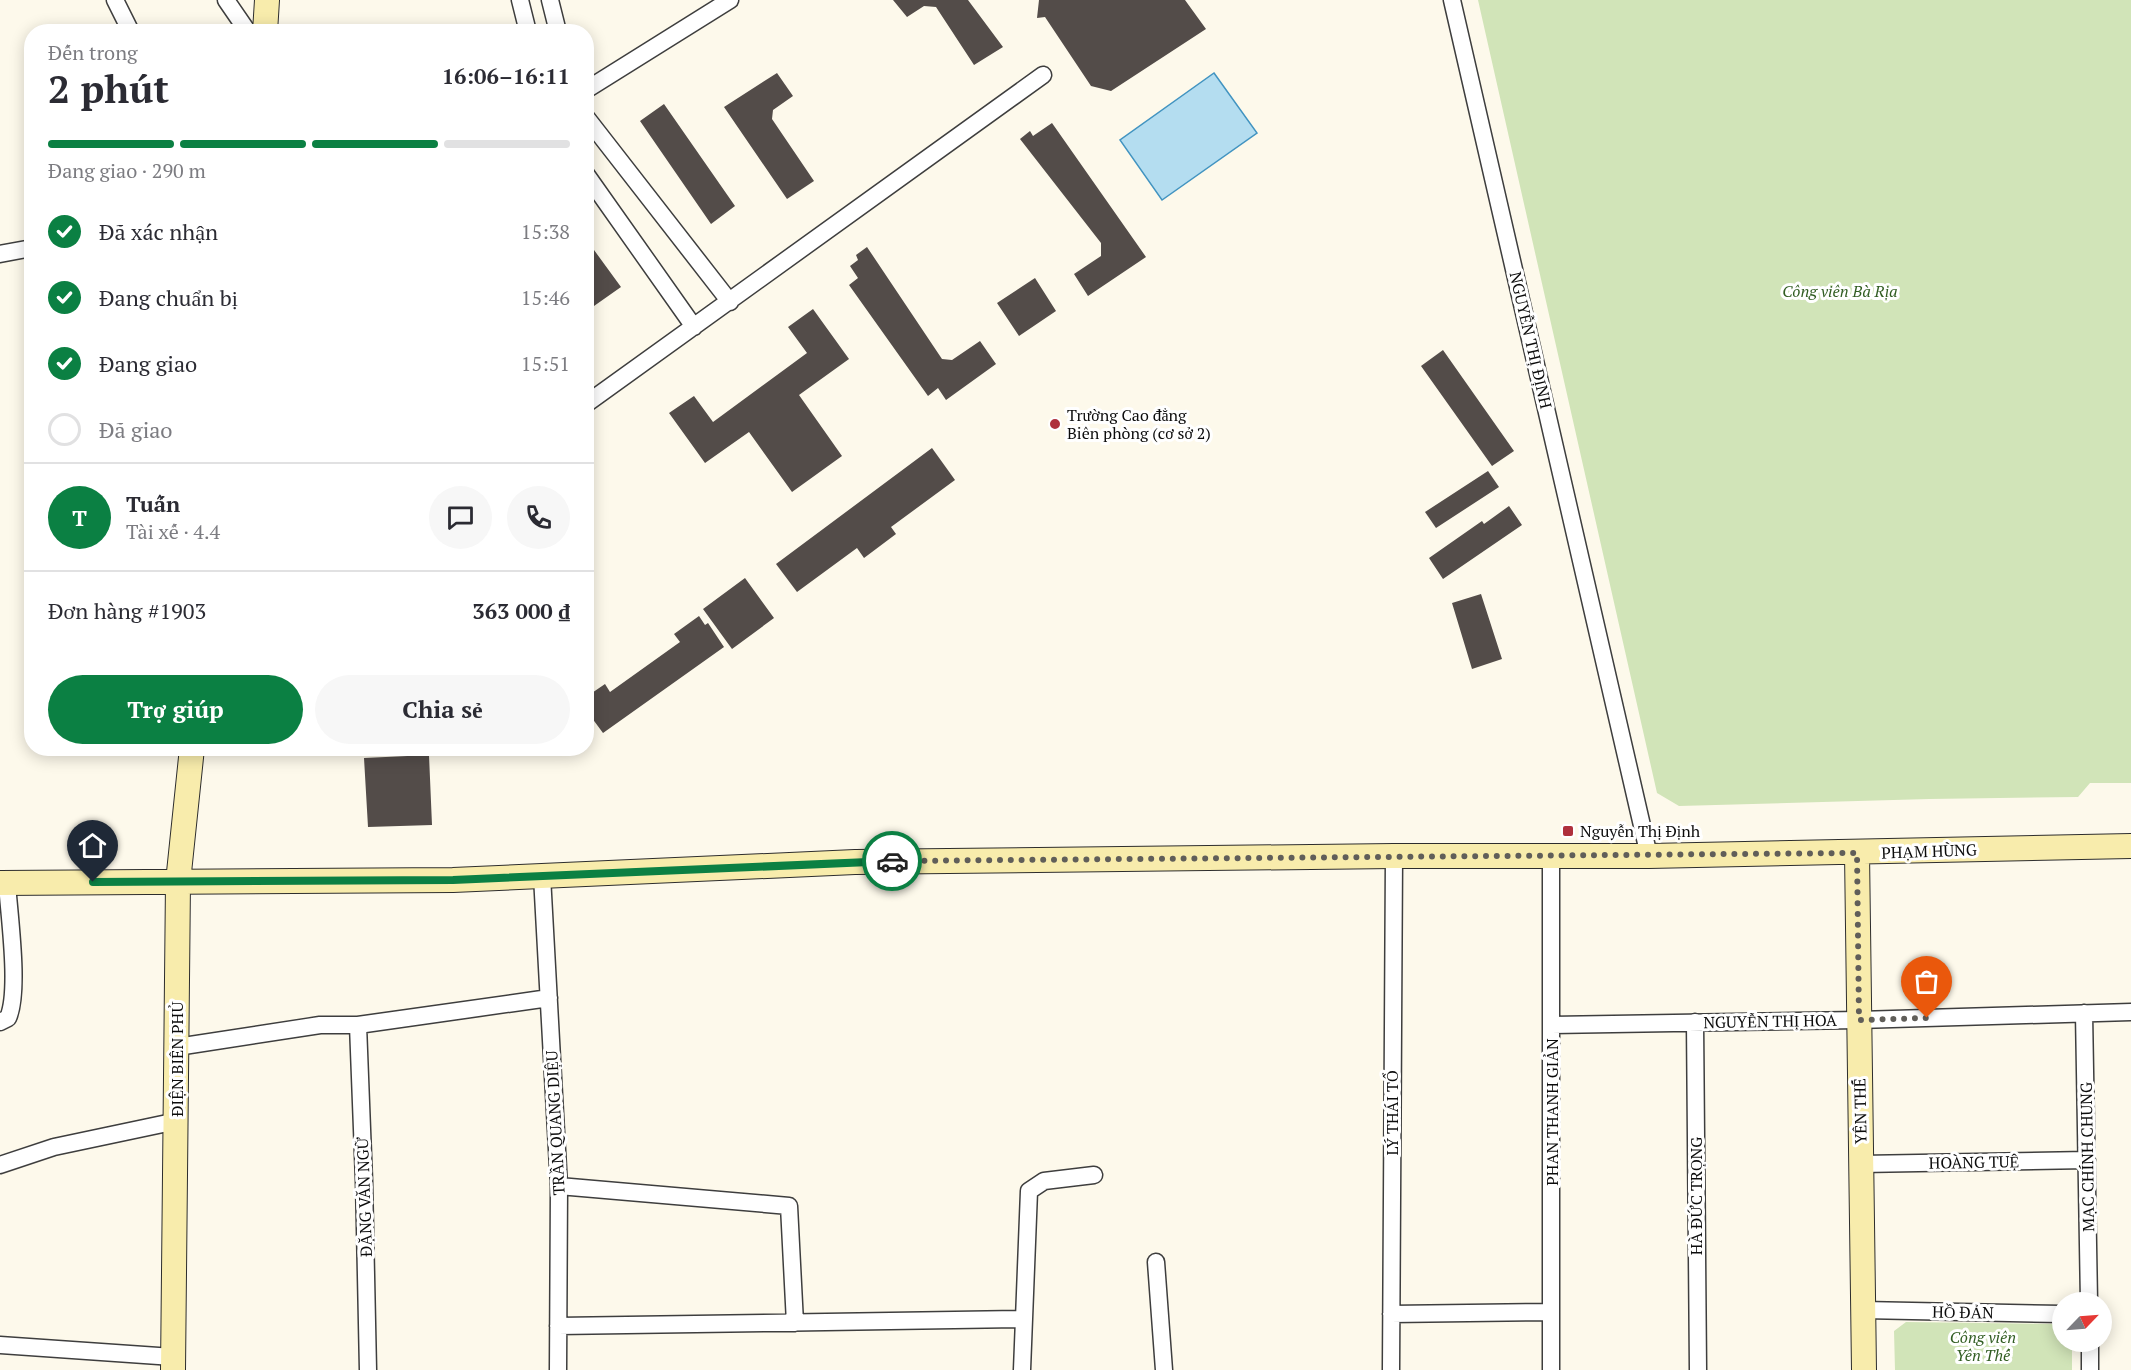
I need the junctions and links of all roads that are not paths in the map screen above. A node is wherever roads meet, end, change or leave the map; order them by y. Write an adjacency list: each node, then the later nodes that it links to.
1 (116, 0): 8 (street)
2 (226, 0): 9 (street)
3 (267, 0): 10 (street)
4 (520, 0): 11 (street)
5 (550, 0): 12 (street)
6 (730, 0): 14 (street)
7 (1452, 0): 27 (street, NGUYỄN THỊ ĐỊNH)
8 (127, 24)
9 (242, 24)
10 (266, 24)
11 (526, 24)
12 (556, 24)
13 (1043, 75): 19 (street)
14 (594, 85)
15 (594, 127): 19 (street)
16 (594, 185): 20 (street)
17 (24, 250): 18 (street)
18 (0, 254)
19 (730, 302): 20 (street)
20 (694, 327): 21 (street)
21 (594, 398)
22 (191, 756): 29 (street, ĐIỆN BIÊN PHỦ)
23 (2131, 846): 24 (street, PHẠM HÙNG)
24 (1857, 853): 27 (street, PHẠM HÙNG); 34 (street, YÊN THẾ)
25 (1551, 855): 26 (street, PHẠM HÙNG); 27 (street, PHẠM HÙNG); 38 (street, PHAN THANH GIẢN)
26 (1394, 856): 28 (street, PHẠM HÙNG); 50 (street, LÝ THÁI TỔ)
27 (1649, 856)
28 (542, 876): 29 (street, PHẠM HÙNG); 31 (street, TRẦN QUANG DIỆU)
29 (178, 882): 30 (street, PHẠM HÙNG); 39 (street, ĐIỆN BIÊN PHỦ)
30 (4, 883): 35 (street)
31 (549, 998): 37 (street); 45 (street, TRẦN QUANG DIỆU)
32 (2131, 1012): 33 (street, NGUYỄN THỊ HOA)
33 (2084, 1013): 34 (street, NGUYỄN THỊ HOA); 41 (street, MẠC CHÍNH CHUNG)
34 (1859, 1020): 36 (street, NGUYỄN THỊ HOA); 42 (street, YÊN THẾ)
35 (0, 1022)
36 (1695, 1022): 38 (street, NGUYỄN THỊ HOA); 64 (street, HÀ ĐỨC TRỌNG)
37 (358, 1024): 39 (street); 58 (street, ĐẶNG VĂN NGỮ)
38 (1552, 1026): 49 (street, PHAN THANH GIẢN)
39 (177, 1047): 40 (street, ĐIỆN BIÊN PHỦ)
40 (177, 1121): 43 (street); 57 (street, ĐIỆN BIÊN PHỦ)
41 (2087, 1160): 42 (street, HOÀNG TUỆ); 47 (street, MẠC CHÍNH CHUNG)
42 (1861, 1164): 48 (street, YÊN THẾ)
43 (0, 1165)
44 (1094, 1175): 52 (street)
45 (559, 1186): 53 (street); 54 (street, TRẦN QUANG DIỆU)
46 (1156, 1262): 61 (street)
47 (2089, 1292)
48 (1863, 1310): 51 (street, HỒ ĐẢN); 65 (street, YÊN THẾ)
49 (1551, 1312): 50 (street); 63 (street, PHAN THANH GIẢN)
50 (1391, 1314): 62 (street, LÝ THÁI TỔ)
51 (2052, 1314)
52 (1023, 1319): 53 (street); 60 (street)
53 (795, 1323): 54 (street)
54 (558, 1326): 59 (street, TRẦN QUANG DIỆU)
55 (0, 1345): 57 (street)
56 (2090, 1352): 66 (street)
57 (173, 1363)
58 (368, 1370)
59 (558, 1370)
60 (1022, 1370)
61 (1164, 1370)
62 (1391, 1370)
63 (1551, 1370)
64 (1698, 1370)
65 (1863, 1370)
66 (2090, 1370)

